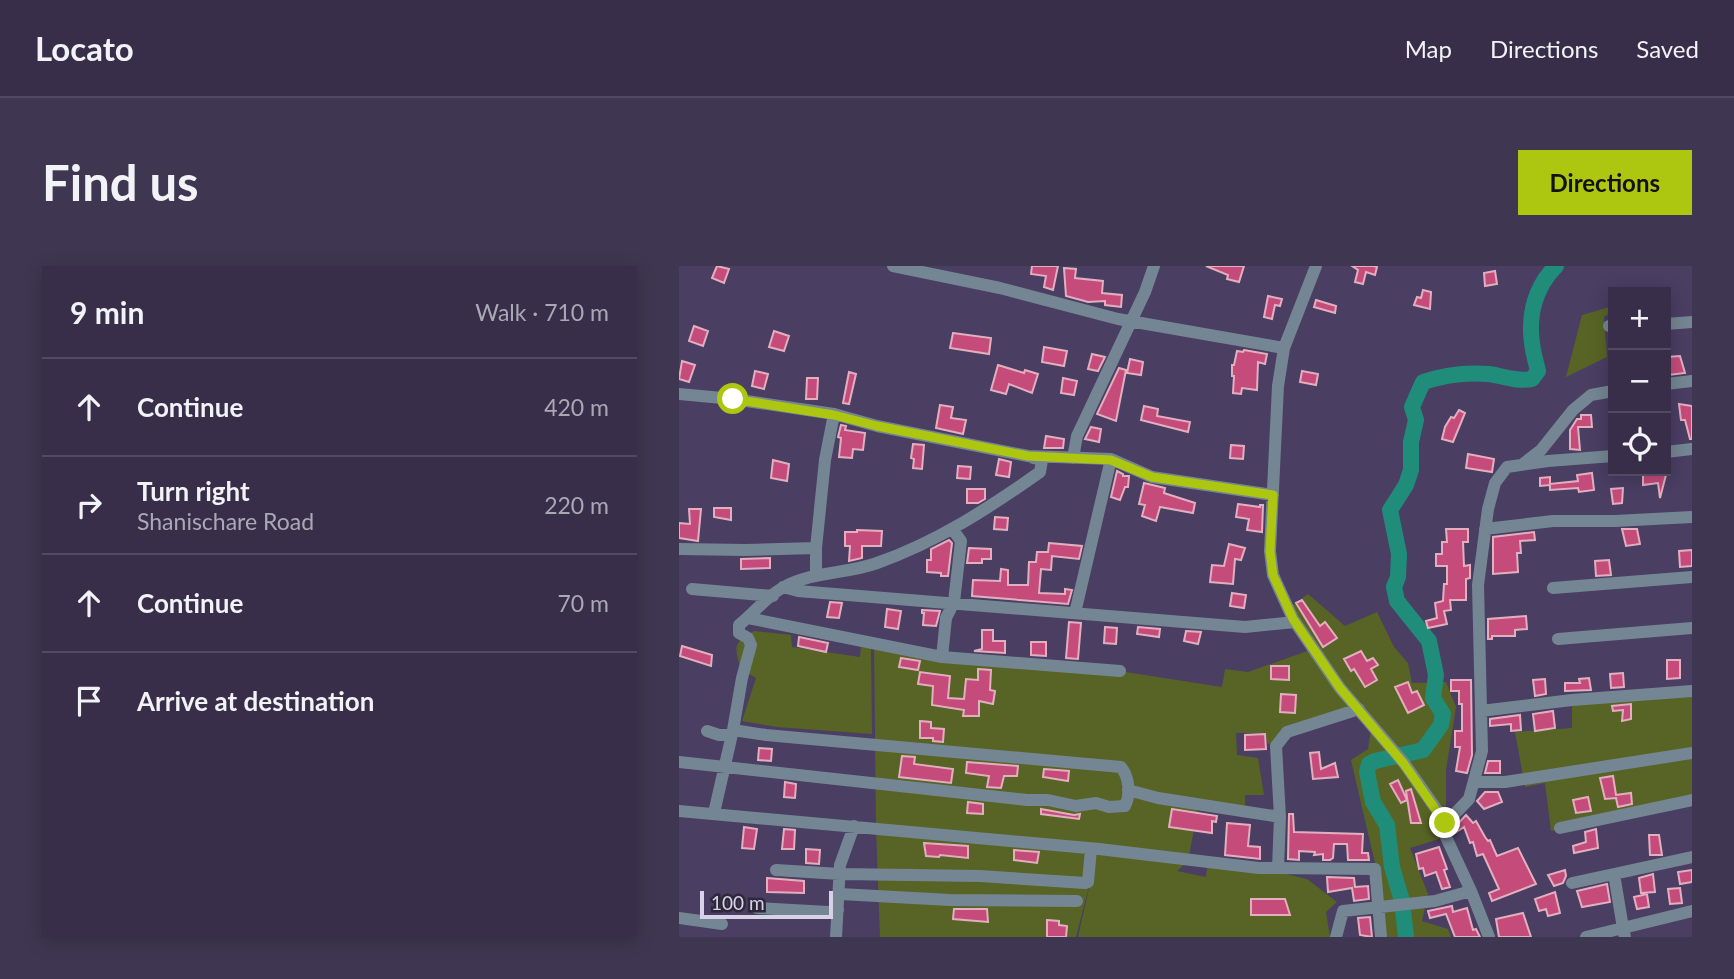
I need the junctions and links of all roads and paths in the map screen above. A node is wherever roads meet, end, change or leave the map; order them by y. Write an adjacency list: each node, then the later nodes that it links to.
1 (893, 266): 4 (street)
2 (1154, 266): 4 (street)
3 (1311, 267): 7 (street)
4 (1131, 322): 7 (street); 17 (street)
5 (1692, 322): 6 (street)
6 (1671, 324)
7 (1284, 348): 20 (street)
8 (1692, 381): 9 (street)
9 (1671, 383)
10 (1608, 392): 19 (street)
11 (679, 394): 12 (street)
12 (834, 415): 15 (street); 24 (street)
13 (1692, 449): 14 (street)
14 (1671, 451)
15 (1028, 456): 17 (street); 23 (street)
16 (1608, 456): 19 (street)
17 (1073, 458): 18 (street)
18 (1111, 460): 20 (street); 32 (street)
19 (1523, 464): 22 (street)
20 (1273, 495): 34 (street)
21 (1692, 517): 22 (street)
22 (1485, 529): 41 (street)
23 (953, 530): 26 (street); 31 (street)
24 (816, 548): 25 (street); 26 (street)
25 (679, 549)
26 (816, 575): 30 (street)
27 (1692, 577): 28 (street)
28 (1553, 588)
29 (692, 589): 30 (street)
30 (778, 592): 31 (street); 33 (street)
31 (954, 602): 32 (street); 37 (street)
32 (1075, 613): 34 (street)
33 (748, 618): 37 (street); 43 (street)
34 (1295, 622): 40 (street)
35 (1692, 628): 36 (street)
36 (1558, 639)
37 (942, 657): 38 (street)
38 (1120, 671)
39 (1692, 691): 41 (street)
40 (1359, 709): 52 (street); 53 (street)
41 (1482, 710): 47 (street)
42 (707, 731): 43 (street)
43 (733, 733): 46 (street); 48 (street)
44 (1692, 753): 47 (street)
45 (679, 762): 46 (street)
46 (724, 768): 48 (street); 51 (street)
47 (1475, 782): 53 (street)
48 (1128, 790): 52 (street)
49 (1692, 800): 55 (street)
50 (679, 811): 51 (street)
51 (714, 813): 54 (street)
52 (1280, 817): 58 (street)
53 (1445, 823): 63 (street)
54 (854, 826): 56 (street); 60 (street)
55 (1560, 828)
56 (1091, 849): 58 (street); 60 (street)
57 (1692, 857): 61 (street)
58 (1278, 868): 67 (street)
59 (776, 870): 60 (street)
60 (840, 874): 64 (street)
61 (1614, 874): 62 (street); 72 (street)
62 (1572, 883)
63 (1471, 891): 67 (street); 76 (street)
64 (840, 894): 65 (street); 68 (street)
65 (1077, 901)
66 (757, 908): 68 (street)
67 (1377, 908): 74 (street); 75 (street)
68 (838, 910): 73 (street)
69 (1692, 911): 72 (street)
70 (679, 918): 71 (street)
71 (722, 924)
72 (1624, 932): 77 (street)
73 (837, 937)
74 (1336, 937)
75 (1381, 937)
76 (1489, 937)
77 (1586, 937)

